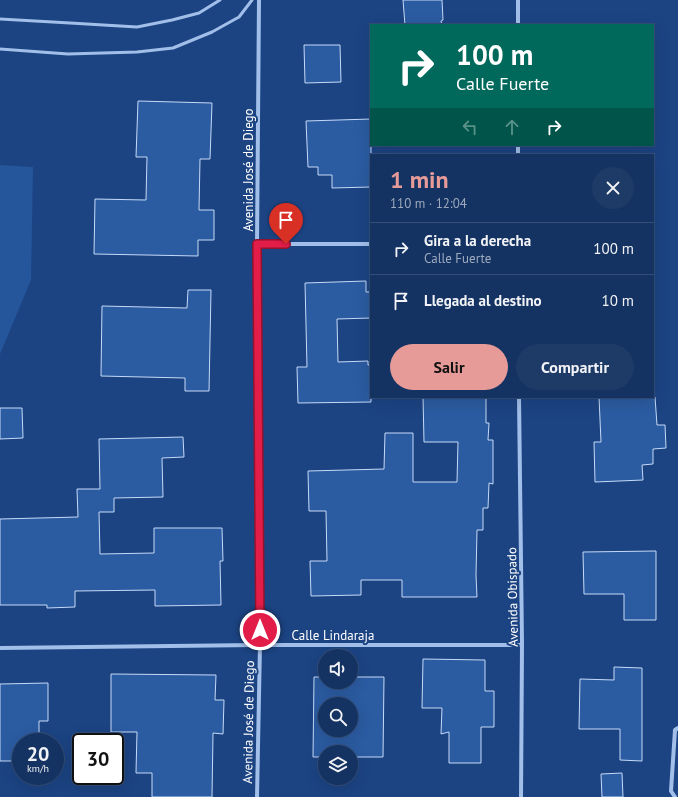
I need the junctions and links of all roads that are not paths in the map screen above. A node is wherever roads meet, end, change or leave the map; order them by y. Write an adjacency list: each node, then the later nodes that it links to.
1 (220, 0): 5 (lane)
2 (252, 0): 7 (lane)
3 (259, 0): 8 (street, Avenida José de Diego)
4 (518, 0): 6 (street)
5 (0, 19)
6 (518, 24)
7 (0, 49)
8 (257, 244): 9 (street); 11 (street, Avenida José de Diego)
9 (370, 244)
10 (519, 398): 12 (street, Avenida Obispado)
11 (260, 645): 12 (street, Calle Lindaraja); 13 (street, Calle Lindaraja); 15 (street, Avenida José de Diego)
12 (522, 645): 16 (street, Avenida Obispado)
13 (0, 648)
14 (678, 728): 17 (street)
15 (257, 797)
16 (522, 797)
17 (675, 797)

